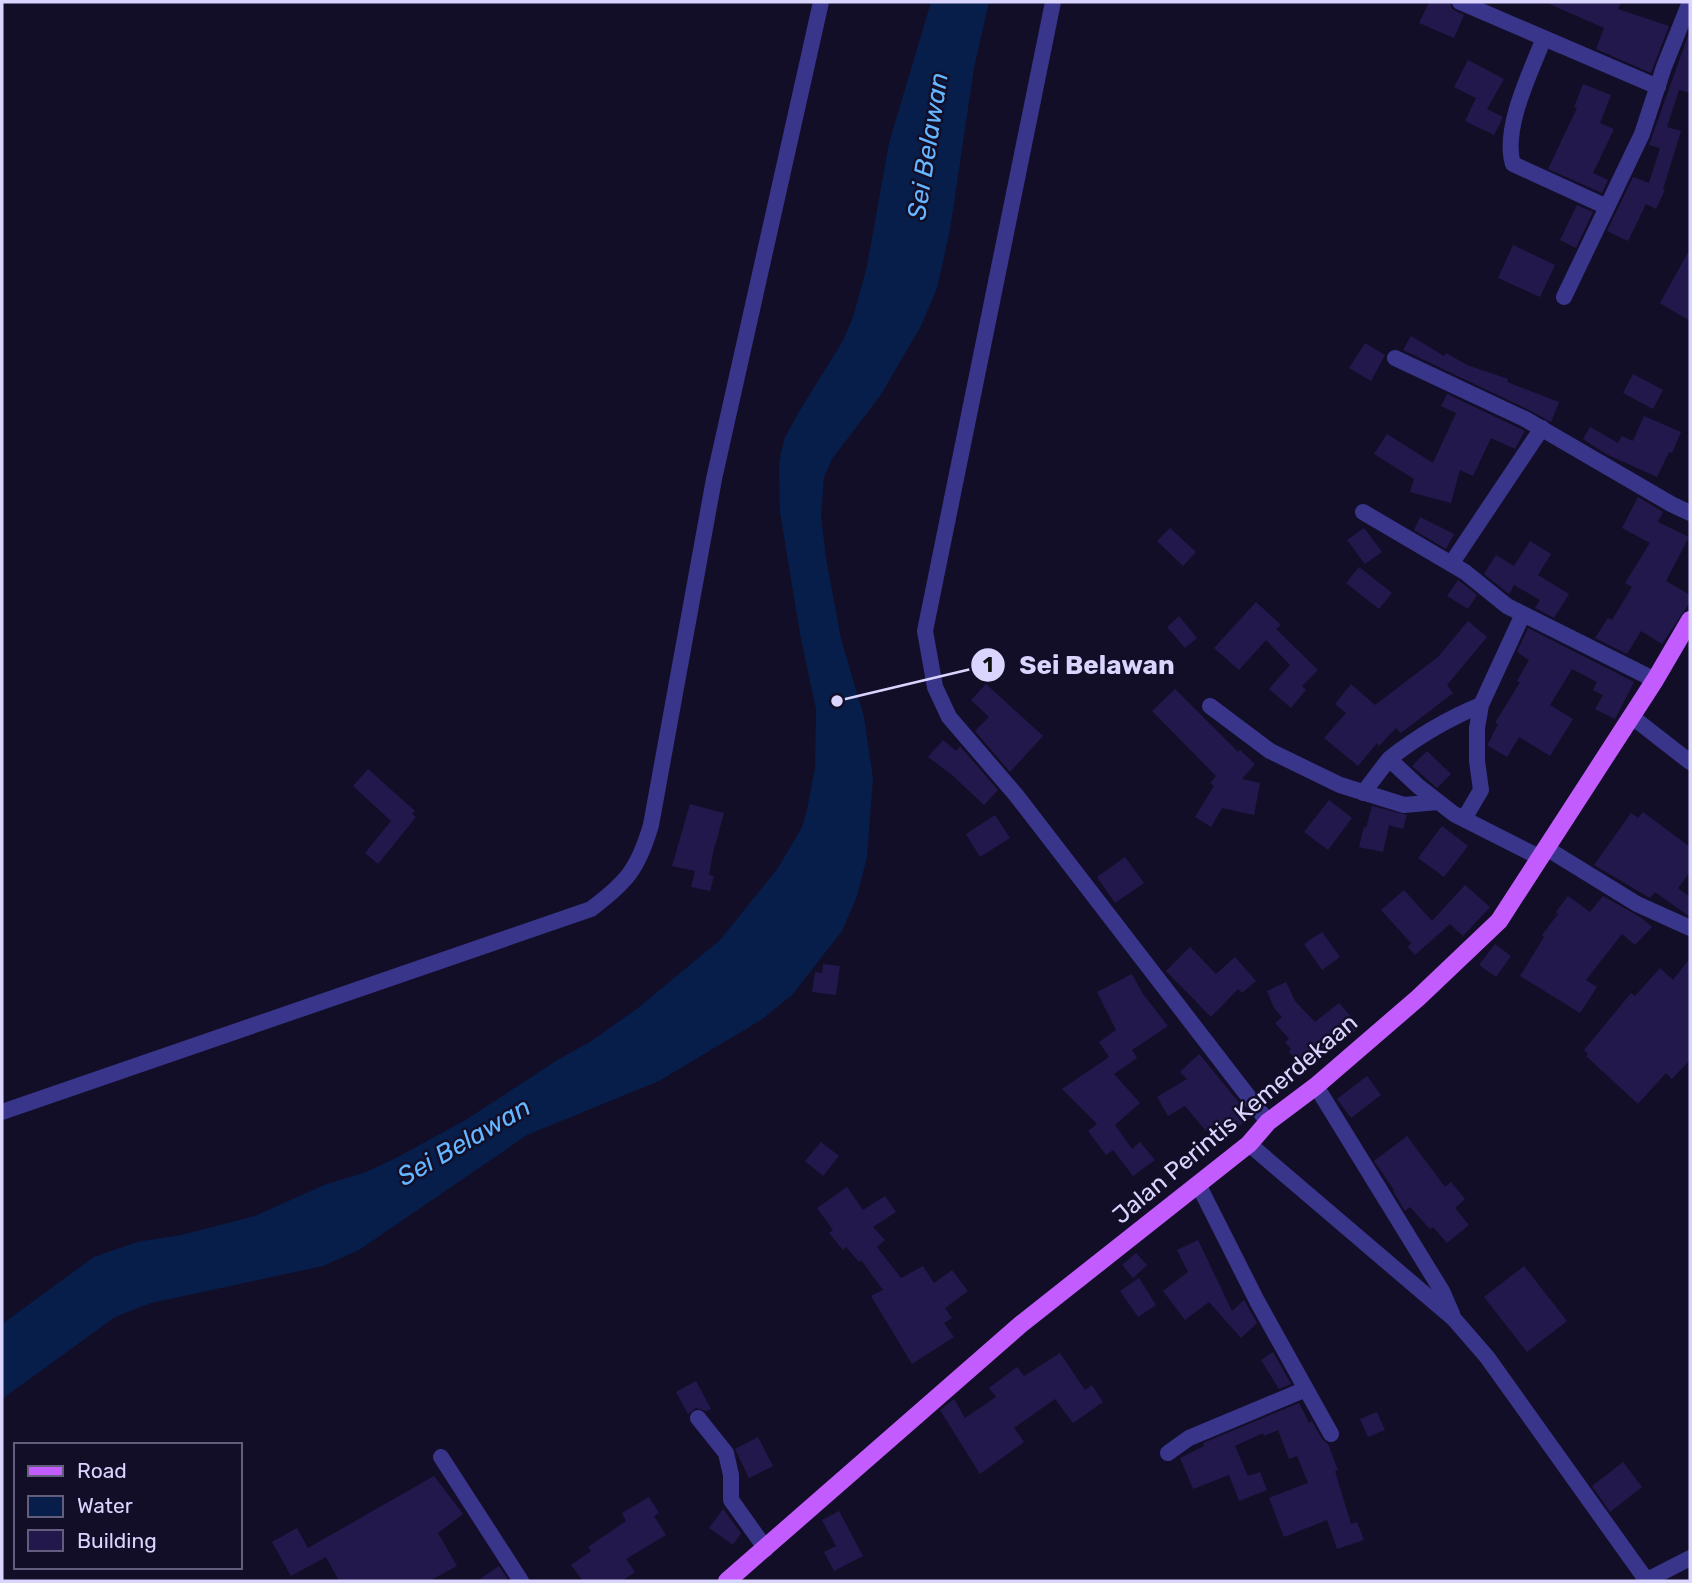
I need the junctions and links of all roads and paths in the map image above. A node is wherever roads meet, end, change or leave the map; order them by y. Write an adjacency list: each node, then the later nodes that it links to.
1 (821, 2): 28 (street)
2 (1053, 2): 29 (street)
3 (1460, 2): 5 (street)
4 (1690, 2): 6 (street)
5 (1544, 38): 6 (street); 7 (street)
6 (1658, 87): 7 (street)
7 (1607, 207): 8 (street)
8 (1564, 297)
9 (1395, 358): 10 (street)
10 (1542, 428): 12 (street); 13 (street)
11 (1363, 512): 13 (street)
12 (1690, 513)
13 (1451, 564): 14 (street)
14 (1523, 614): 16 (street); 17 (street)
15 (1690, 620): 16 (main road, Jalan Perintis Kemerdekaan)
16 (1655, 680): 19 (main road, Jalan Perintis Kemerdekaan)
17 (1481, 705): 20 (street); 24 (street)
18 (1210, 706): 22 (street)
19 (1630, 716): 21 (street); 25 (main road, Jalan Perintis Kemerdekaan)
20 (1390, 759): 22 (street); 23 (street)
21 (1690, 762)
22 (1363, 793): 23 (street)
23 (1438, 802): 24 (street)
24 (1464, 819): 25 (street)
25 (1542, 852): 26 (street); 27 (main road, Jalan Perintis Kemerdekaan)
26 (1690, 928)
27 (1316, 1086): 29 (main road, Jalan Perintis Kemerdekaan); 32 (street)
28 (2, 1112)
29 (1268, 1122): 30 (main road, Jalan Perintis Kemerdekaan)
30 (1249, 1144): 31 (main road, Jalan Perintis Kemerdekaan); 32 (street)
31 (1198, 1184): 33 (street); 38 (main road, Jalan Perintis Kemerdekaan)
32 (1454, 1319): 42 (street)
33 (1306, 1389): 35 (street); 36 (street)
34 (698, 1418): 38 (street)
35 (1331, 1434)
36 (1168, 1453)
37 (441, 1457): 40 (street)
38 (766, 1549): 41 (main road, Jalan Perintis Kemerdekaan)
39 (1690, 1558): 42 (street)
40 (521, 1581)
41 (727, 1581)
42 (1647, 1581)

